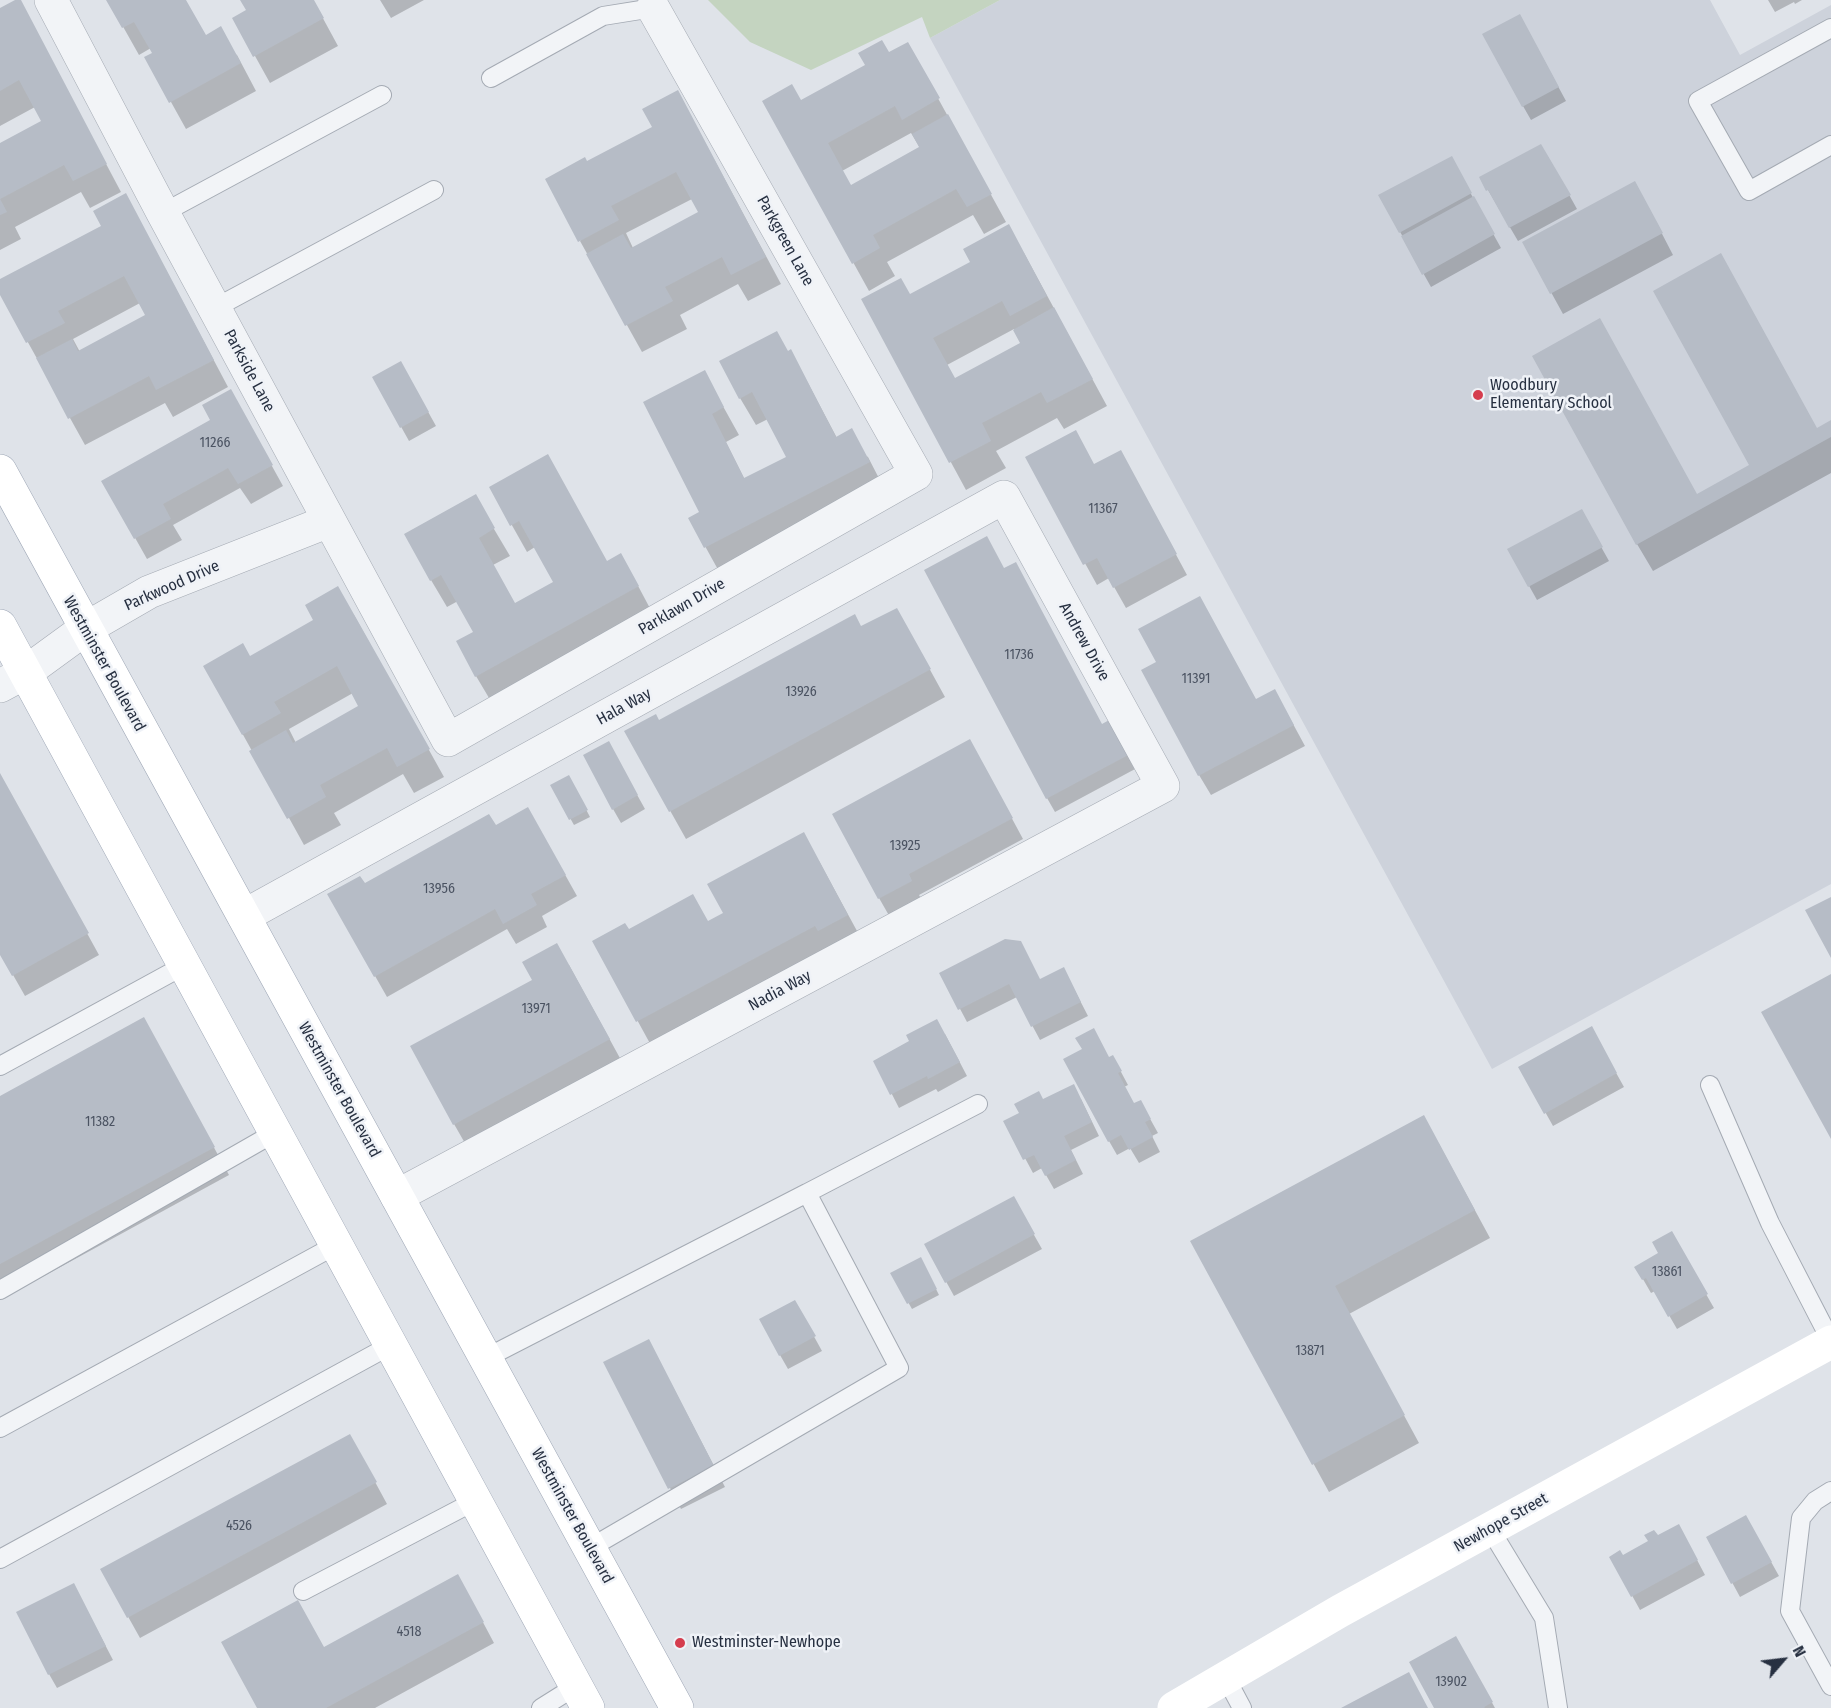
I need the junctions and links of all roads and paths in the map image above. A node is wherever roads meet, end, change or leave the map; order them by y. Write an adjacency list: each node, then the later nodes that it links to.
1 (51, 0): 8 (street, Parkside Lane)
2 (653, 8): 4 (lane); 11 (street, Parkgreen Lane)
3 (1831, 28): 6 (lane)
4 (490, 78)
5 (382, 94): 8 (lane)
6 (1831, 145)
7 (434, 190): 9 (lane)
8 (163, 213): 9 (street, Parkside Lane)
9 (215, 308): 13 (street, Parkside Lane)
10 (0, 471): 15 (main road, Westminster Boulevard)
11 (916, 474): 17 (street, Parklawn Drive)
12 (1004, 497): 18 (street, Andrew Drive); 19 (street, Hala Way)
13 (329, 521): 15 (street, Parkwood Drive); 17 (street, Parkside Lane)
14 (0, 626): 16 (main road)
15 (85, 629): 16 (street, Parkwood Drive); 19 (main road, Westminster Boulevard)
16 (13, 679): 20 (main road)
17 (448, 740)
18 (1163, 786): 26 (street, Nadia Way)
19 (244, 916): 26 (main road, Westminster Boulevard)
20 (185, 965): 21 (lane); 24 (main road)
21 (0, 1066)
22 (1710, 1085): 29 (lane)
23 (978, 1104): 25 (lane)
24 (276, 1132): 27 (main road); 28 (lane)
25 (807, 1193): 31 (lane); 36 (lane)
26 (397, 1196): 31 (main road, Westminster Boulevard)
27 (336, 1245): 30 (main road); 32 (lane)
28 (0, 1290)
29 (1831, 1341): 35 (main road, Newhope Street)
30 (391, 1345): 34 (main road); 37 (lane)
31 (486, 1358): 36 (main road, Westminster Boulevard)
32 (0, 1428)
33 (1831, 1491): 40 (lane)
34 (475, 1501): 38 (lane); 41 (main road)
35 (1490, 1529): 39 (main road, Newhope Street); 46 (lane)
36 (590, 1548): 43 (main road, Westminster Boulevard)
37 (0, 1559)
38 (303, 1591)
39 (1226, 1678): 44 (main road, Newhope Street); 45 (lane)
40 (1831, 1686)
41 (582, 1697): 42 (lane)
42 (541, 1708)
43 (677, 1708)
44 (1174, 1708)
45 (1242, 1708)
46 (1558, 1708)

